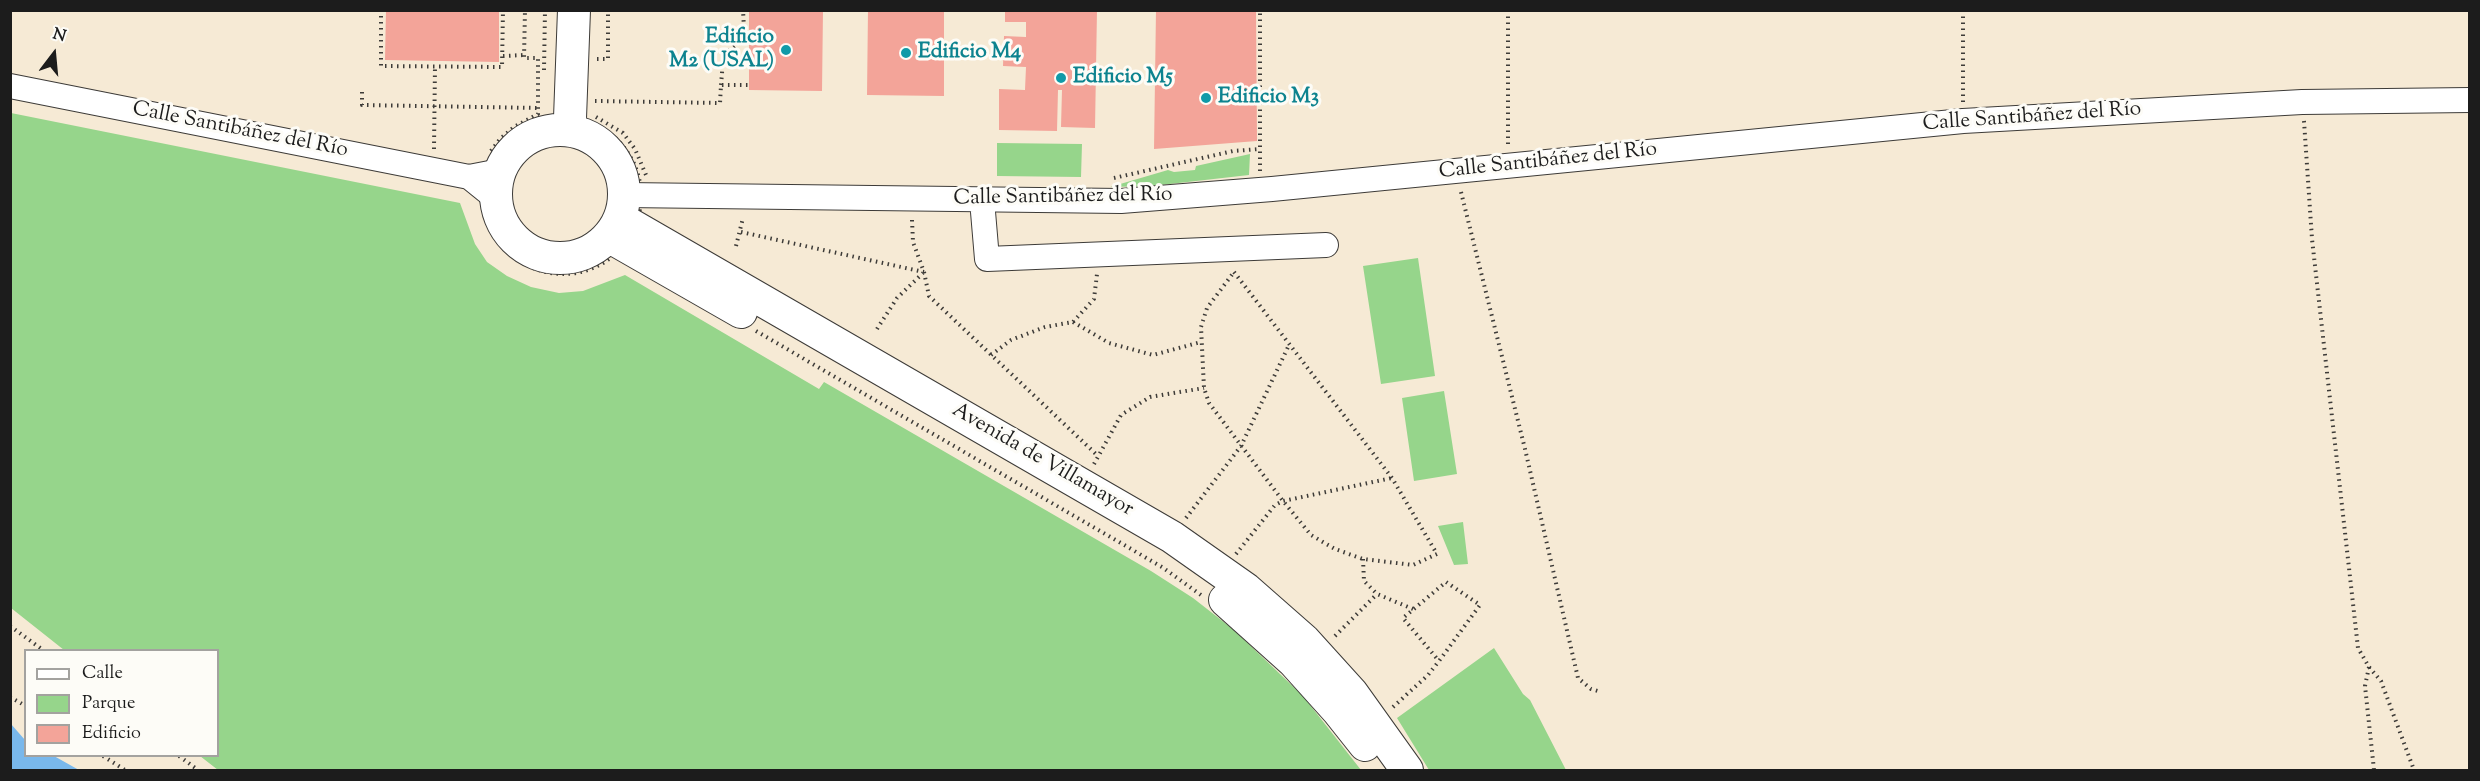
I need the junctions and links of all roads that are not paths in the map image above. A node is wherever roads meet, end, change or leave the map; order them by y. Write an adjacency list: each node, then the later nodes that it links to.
1 (552, 10): 5 (main road)
2 (574, 10): 5 (main road)
3 (10, 86): 6 (street, Calle Santibáñez del Río)
4 (2469, 100): 7 (street, Calle Santibáñez del Río)
5 (559, 118): 6 (main road); 8 (main road)
6 (487, 179): 8 (main road)
7 (982, 200): 8 (street, Calle Santibáñez del Río); 9 (street)
8 (627, 224): 10 (main road, Avenida de Villamayor); 11 (main road, Avenida de Villamayor)
9 (1326, 245)
10 (1384, 771)
11 (1407, 771)

